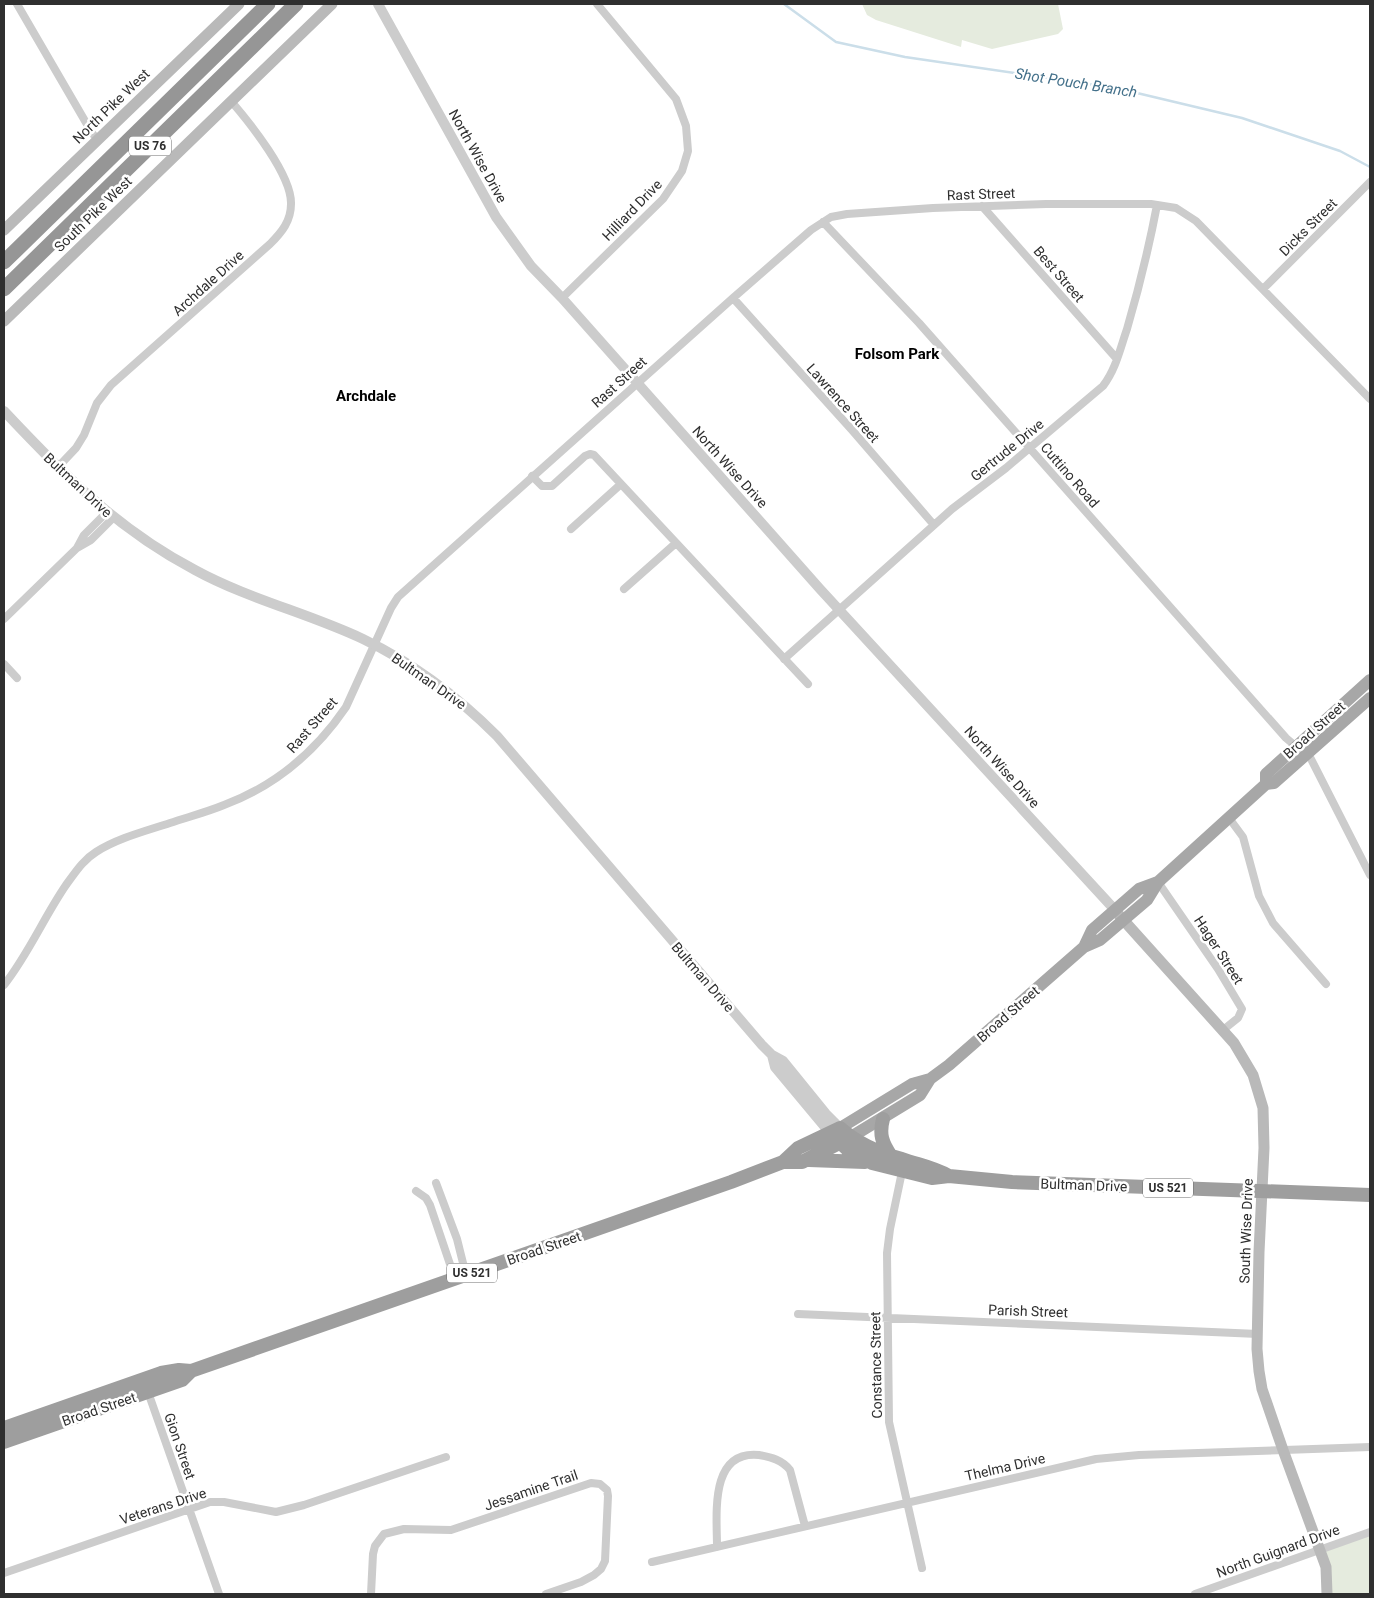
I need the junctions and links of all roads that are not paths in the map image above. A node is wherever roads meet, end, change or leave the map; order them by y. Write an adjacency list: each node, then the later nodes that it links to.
1 (17, 4): 9 (street)
2 (239, 4): 9 (main road, North Pike West)
3 (268, 4): 15 (highway, US 76)
4 (296, 4): 16 (highway, US 76)
5 (332, 4): 8 (main road, South Pike West)
6 (597, 4): 18 (street, Hilliard Drive)
7 (379, 5): 18 (street, North Wise Drive)
8 (231, 100): 20 (main road, South Pike West); 26 (street, Archdale Drive)
9 (98, 140): 14 (main road, North Pike West)
10 (1369, 183): 17 (street, Dicks Street)
11 (1157, 205): 12 (street, Rast Street); 17 (street, Rast Street); 21 (street, Gertrude Drive)
12 (982, 206): 13 (street, Rast Street); 21 (street, Best Street)
13 (823, 222): 19 (street, Rast Street); 25 (street, Cuttino Road)
14 (4, 230)
15 (4, 262)
16 (4, 288)
17 (1263, 289): 23 (street, Rast Street)
18 (562, 298): 22 (street, North Wise Drive)
19 (733, 298): 22 (street, Rast Street); 30 (street, Lawrence Street)
20 (4, 321)
21 (1117, 359): 25 (street, Gertrude Drive)
22 (637, 383): 27 (street, Rast Street); 34 (street, North Wise Drive)
23 (1370, 399)
24 (4, 412): 26 (street, Bultman Drive)
25 (1030, 448): 30 (street, Gertrude Drive); 43 (street, Cuttino Road)
26 (58, 467): 29 (street, Bultman Drive)
27 (532, 476): 28 (street); 36 (street, Rast Street)
28 (621, 484): 31 (street); 32 (street)
29 (110, 515): 35 (street); 36 (street, Bultman Drive)
30 (934, 525): 34 (street, Gertrude Drive)
31 (571, 529)
32 (676, 544): 33 (street); 37 (street)
33 (624, 589)
34 (840, 610): 37 (street, Gertrude Drive); 49 (street, North Wise Drive)
35 (4, 619)
36 (374, 645): 51 (street, Rast Street); 55 (street, Bultman Drive)
37 (784, 660): 41 (street)
38 (4, 664): 39 (street)
39 (17, 678)
40 (1370, 680): 43 (main road, Broad Street)
41 (808, 684)
42 (1370, 698): 44 (main road, Broad Street)
43 (1296, 746): 44 (street, Cuttino Road); 45 (main road, Broad Street)
44 (1306, 755): 45 (main road, Broad Street); 47 (street, Cuttino Road)
45 (1266, 784): 46 (main road, Broad Street)
46 (1229, 818): 48 (main road, Broad Street); 50 (street)
47 (1370, 875)
48 (1158, 882): 49 (main road, Broad Street); 52 (street, Hager Street)
49 (1119, 915): 52 (main road, South Wise Drive); 53 (main road, Broad Street)
50 (1326, 984)
51 (4, 985)
52 (1223, 1030): 64 (main road, South Wise Drive)
53 (930, 1079): 54 (main road, Broad Street); 55 (main road, Broad Street)
54 (883, 1119): 56 (main road, Broad Street); 57 (highway)
55 (835, 1131): 56 (highway, Bultman Drive); 59 (highway, Broad Street / US 521)
56 (845, 1140): 57 (highway, Bultman Drive / US 521); 58 (highway, Broad Street); 60 (highway, Bultman Drive)
57 (890, 1156): 61 (highway, Bultman Drive / US 521)
58 (806, 1160): 59 (highway, Broad Street / US 521); 60 (highway, US 521)
59 (783, 1162): 66 (highway, Broad Street / US 521)
60 (872, 1163): 61 (highway, Bultman Drive / US 521)
61 (903, 1166): 64 (highway, Bultman Drive / US 521); 68 (street, Constance Street)
62 (436, 1184): 66 (street)
63 (416, 1191): 66 (street)
64 (1263, 1191): 65 (highway, Bultman Drive / US 521); 69 (main road, South Wise Drive)
65 (1370, 1195)
66 (461, 1277): 70 (highway, Broad Street / US 521)
67 (798, 1314): 68 (street, Parish Street)
68 (888, 1318): 69 (street, Parish Street); 77 (street, Constance Street)
69 (1258, 1334): 75 (main road, South Wise Drive)
70 (191, 1371): 71 (highway, Broad Street / US 521); 72 (highway, Broad Street / US 521)
71 (148, 1392): 73 (highway, Broad Street / US 521); 78 (street, Gion Street)
72 (4, 1428)
73 (4, 1442)
74 (1370, 1447): 75 (street, Thelma Drive)
75 (1283, 1450): 77 (street, Thelma Drive); 82 (main road, South Wise Drive)
76 (446, 1457): 78 (street, Veterans Drive)
77 (906, 1502): 79 (street, Thelma Drive); 84 (street, Constance Street)
78 (189, 1508): 85 (street, Veterans Drive); 86 (street, Gion Street)
79 (805, 1526): 81 (street, Thelma Drive); 81 (street)
80 (1370, 1532): 82 (street, North Guignard Drive)
81 (717, 1547): 83 (street, Thelma Drive)
82 (1320, 1549): 89 (street, North Guignard Drive); 90 (main road, South Wise Drive)
83 (652, 1562)
84 (922, 1568)
85 (4, 1573)
86 (219, 1594)
87 (371, 1594): 88 (street, Jessamine Trail)
88 (546, 1594)
89 (1195, 1594)
90 (1327, 1594)

